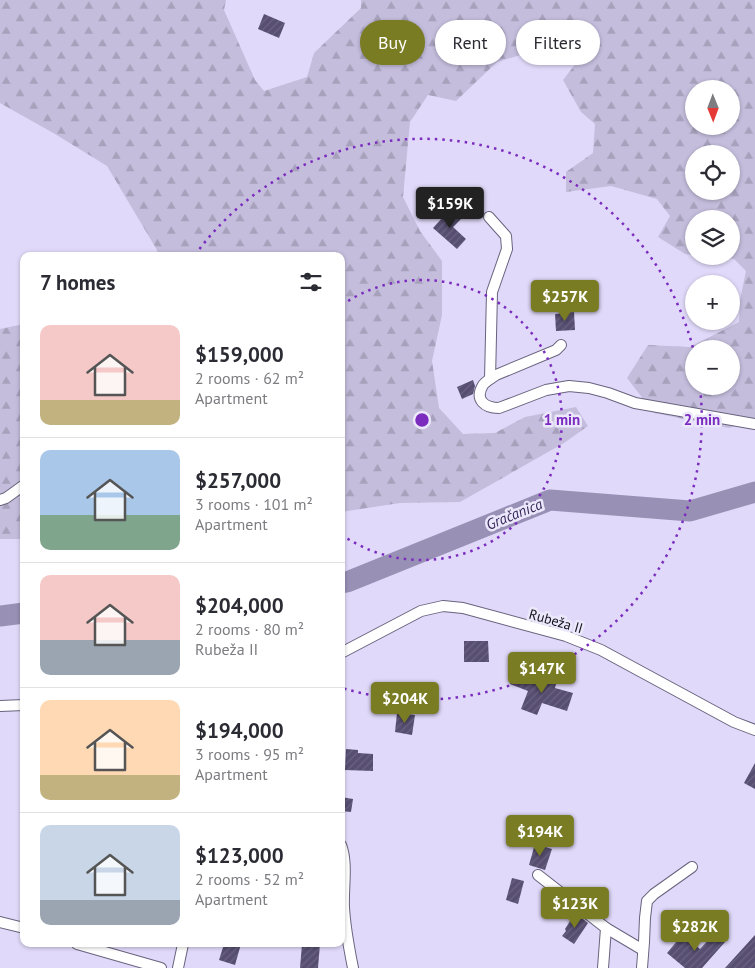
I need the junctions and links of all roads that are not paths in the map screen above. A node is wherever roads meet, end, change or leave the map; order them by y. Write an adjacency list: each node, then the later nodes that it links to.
1 (489, 217): 3 (street)
2 (561, 345): 3 (street)
3 (490, 379): 4 (street)
4 (755, 424)
5 (20, 488): 6 (street)
6 (0, 500)
7 (345, 651): 10 (street, Rubeža II)
8 (20, 705): 9 (street)
9 (0, 706)
10 (755, 730)
11 (692, 867): 19 (street)
12 (538, 875): 16 (street)
13 (345, 916): 22 (street)
14 (0, 922): 15 (street)
15 (20, 927)
16 (606, 928): 19 (street); 23 (street)
17 (88, 947): 20 (street)
18 (182, 947): 21 (street)
19 (644, 950): 24 (street)
20 (162, 968)
21 (178, 968)
22 (353, 968)
23 (603, 968)
24 (642, 968)

